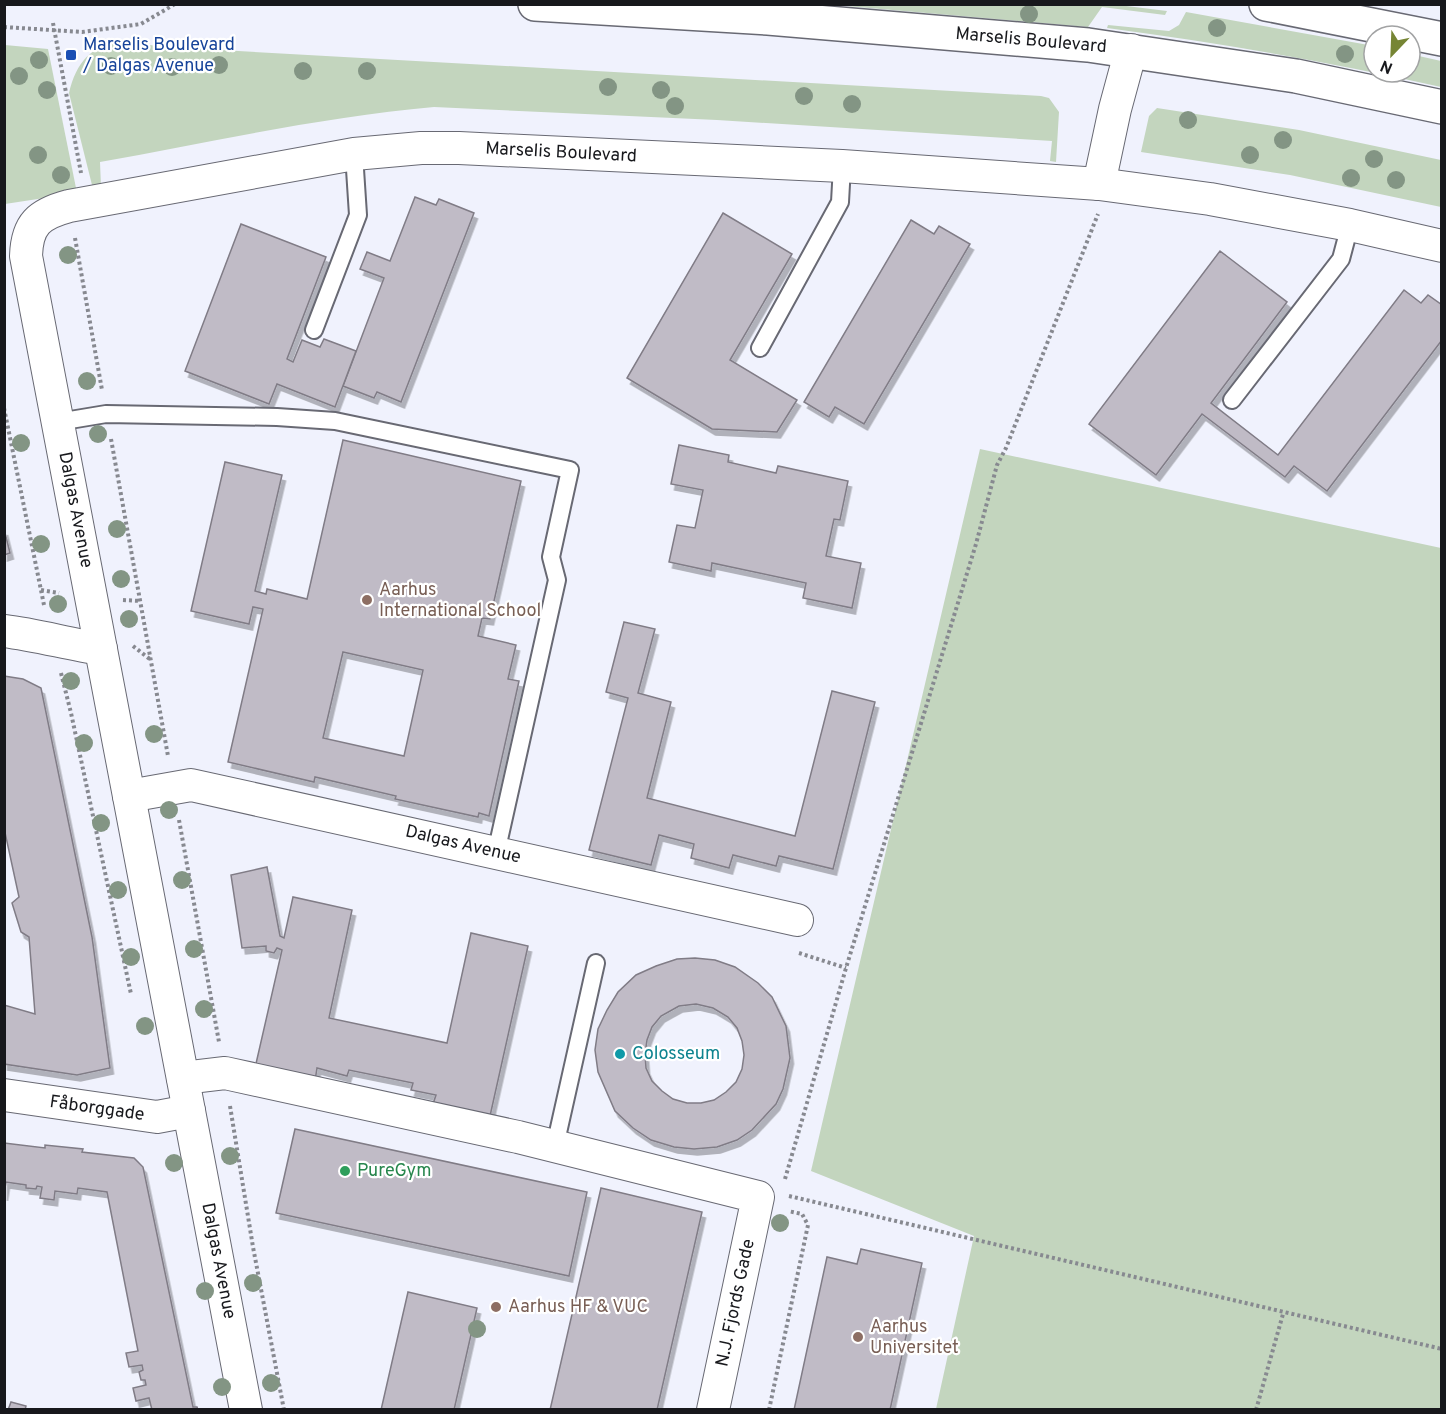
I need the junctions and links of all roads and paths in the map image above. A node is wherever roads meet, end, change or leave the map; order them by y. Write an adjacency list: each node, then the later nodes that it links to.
1 (175, 4): 6 (path)
2 (535, 4): 8 (main road, Marselis Boulevard)
3 (1266, 4): 7 (main road)
4 (53, 23): 6 (path)
5 (4, 27): 6 (path)
6 (54, 31): 13 (path)
7 (1442, 39)
8 (1131, 50): 9 (main road, Marselis Boulevard); 12 (street, Marselis Boulevard)
9 (1442, 107)
10 (354, 154): 11 (street, Marselis Boulevard); 13 (street, Marselis Boulevard); 17 (lane)
11 (842, 166): 12 (street, Marselis Boulevard); 18 (lane)
12 (1099, 184): 15 (street, Marselis Boulevard); 34 (path)
13 (87, 203): 14 (street, Marselis Boulevard)
14 (34, 224): 21 (street, Dalgas Avenue)
15 (1350, 225): 16 (street, Marselis Boulevard); 19 (lane)
16 (1442, 246)
17 (314, 330)
18 (760, 348)
19 (1232, 400)
20 (4, 408): 23 (path)
21 (58, 422): 24 (street, Dalgas Avenue); 26 (lane)
22 (4, 631): 23 (street)
23 (52, 639): 24 (street); 29 (path)
24 (101, 649): 25 (street, Dalgas Avenue)
25 (129, 796): 26 (street, Dalgas Avenue); 30 (street, Dalgas Avenue)
26 (496, 853): 27 (street, Dalgas Avenue)
27 (797, 920)
28 (596, 963): 33 (lane)
29 (133, 1002)
30 (183, 1078): 32 (street, Dalgas Avenue); 33 (street)
31 (4, 1095): 32 (street, Fåborggade)
32 (189, 1111): 37 (street, Dalgas Avenue)
33 (555, 1146): 34 (street)
34 (765, 1198): 35 (path); 38 (street, N.J. Fjords Gade); 39 (path)
35 (1283, 1314): 36 (path); 40 (path)
36 (1442, 1349)
37 (246, 1410)
38 (713, 1410)
39 (769, 1410)
40 (1257, 1410)

